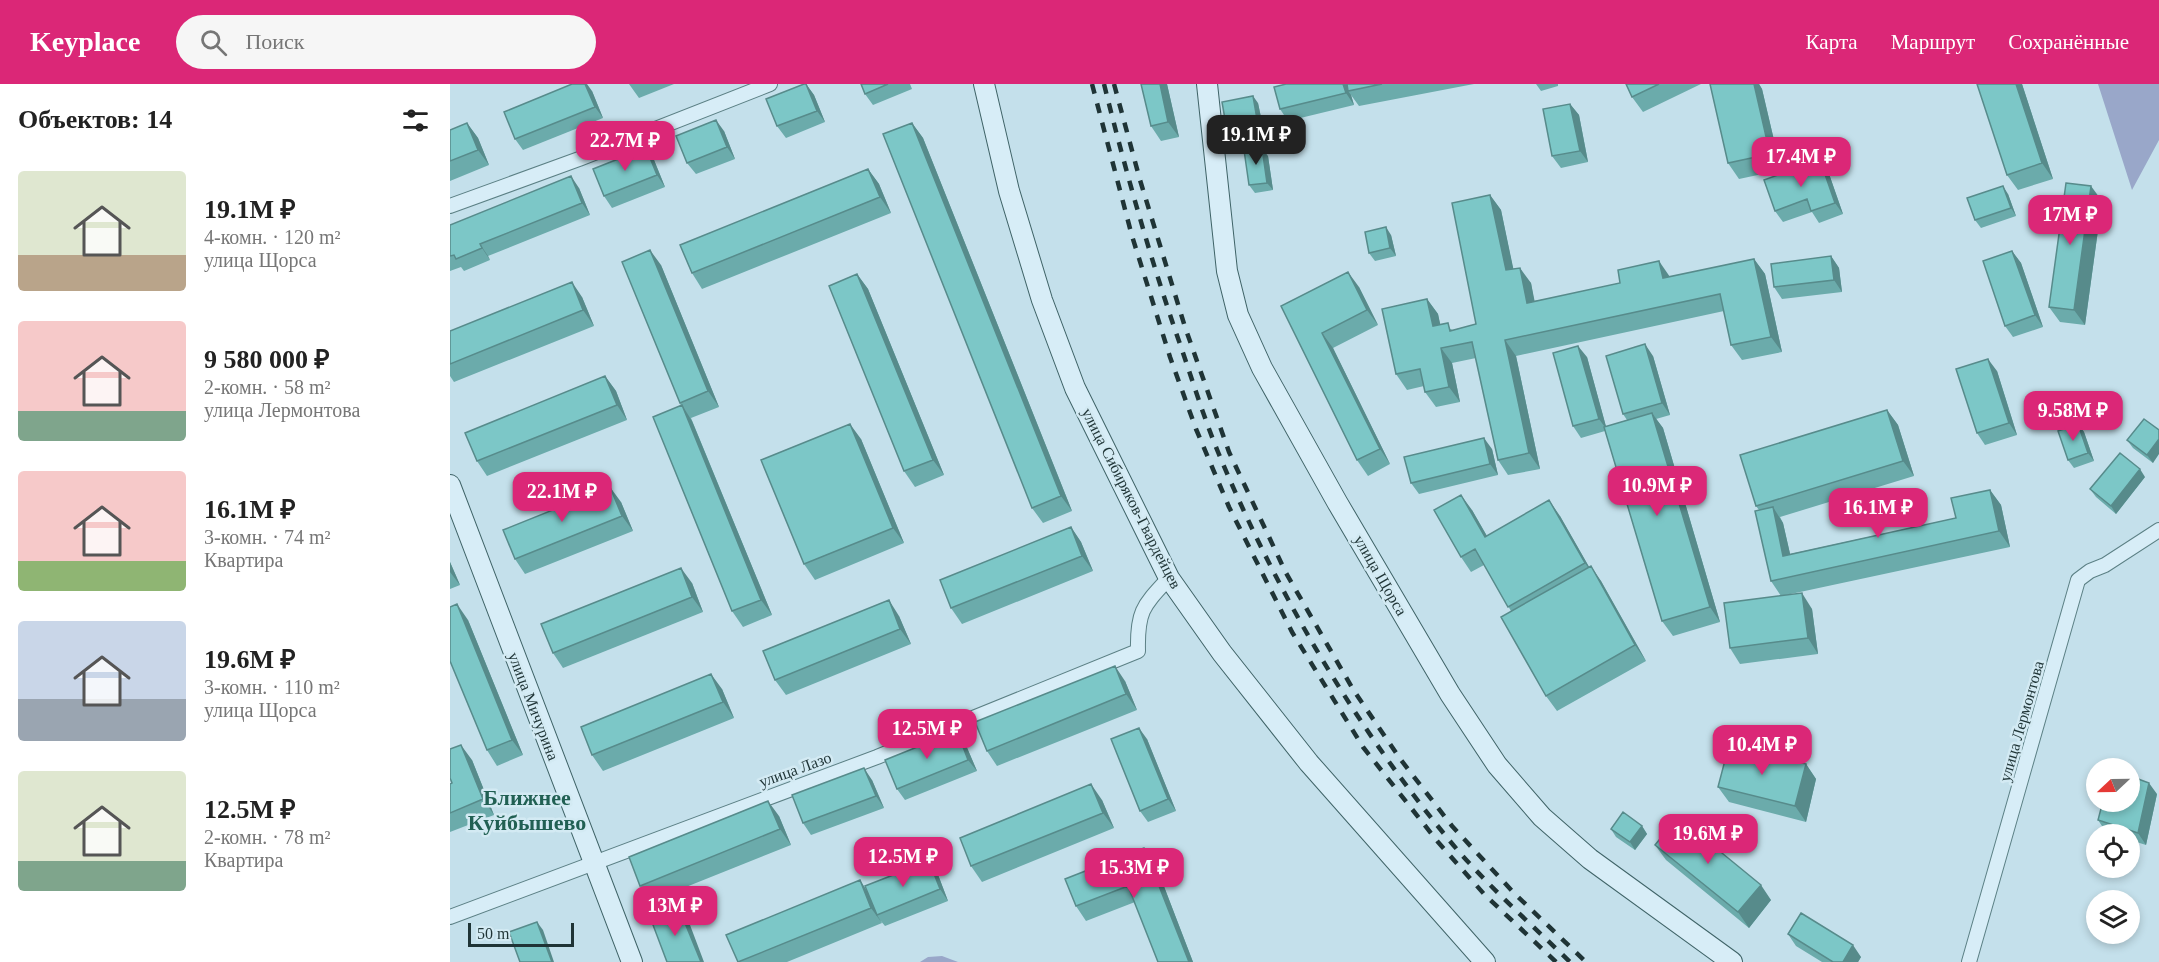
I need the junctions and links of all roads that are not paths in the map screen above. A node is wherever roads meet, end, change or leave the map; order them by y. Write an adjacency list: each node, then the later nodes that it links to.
1 (770, 84): 4 (street)
2 (984, 84): 7 (street, улица Сибиряков-Гвардейцев)
3 (1207, 84): 12 (street, улица Щорса)
4 (450, 206)
5 (450, 484): 8 (street, улица Мичурина)
6 (2159, 530): 13 (street, улица Лермонтова)
7 (1169, 578): 8 (street, улица Лазо); 11 (street, улица Сибиряков-Гвардейцев)
8 (593, 863): 9 (street, улица Лазо); 10 (street, улица Мичурина)
9 (450, 917)
10 (632, 962)
11 (1485, 962)
12 (1732, 962)
13 (1969, 962)

